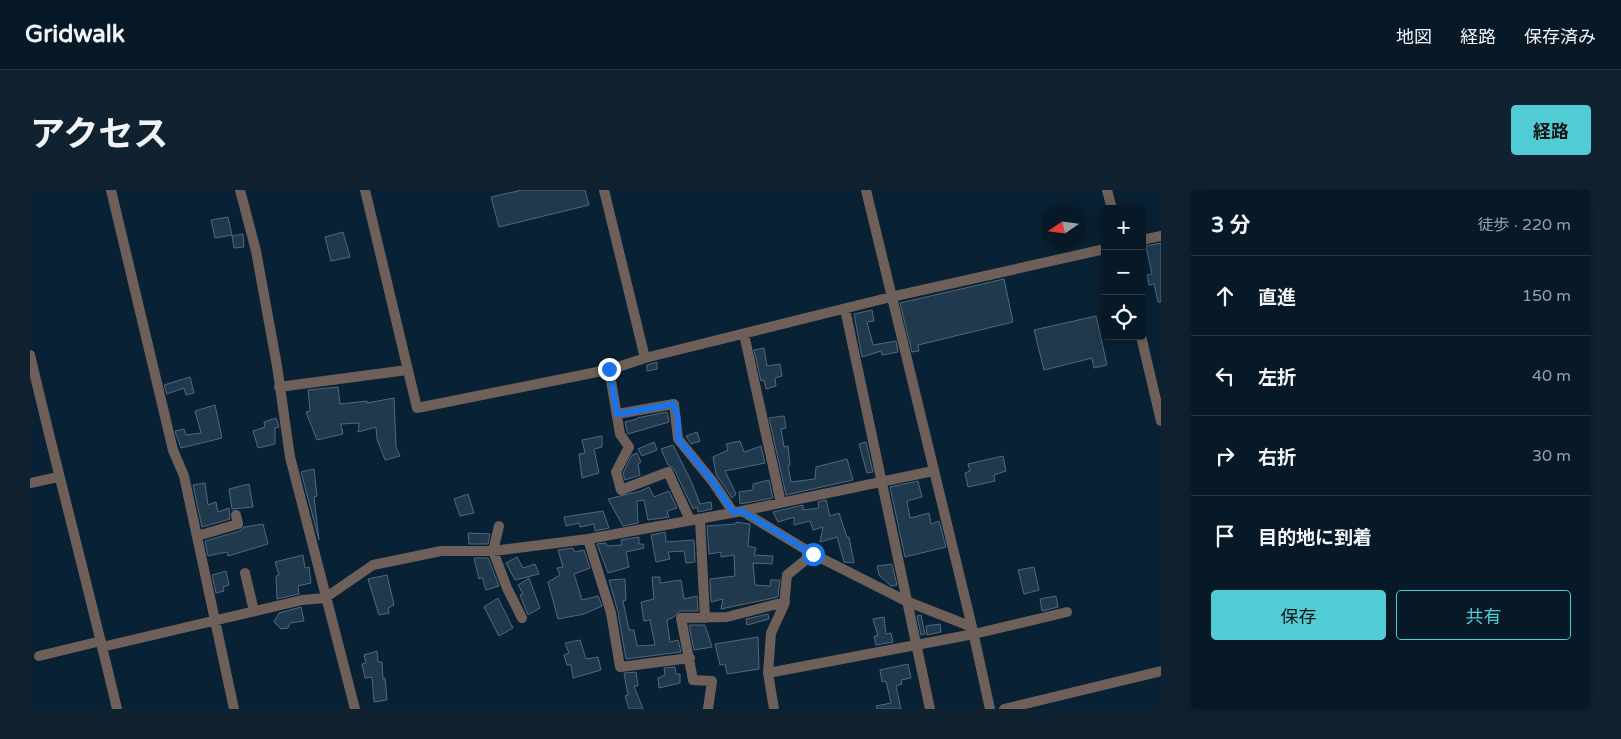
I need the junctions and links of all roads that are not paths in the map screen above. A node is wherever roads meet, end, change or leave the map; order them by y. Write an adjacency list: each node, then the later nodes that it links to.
1 (111, 190): 31 (street)
2 (240, 190): 19 (street)
3 (365, 190): 18 (street)
4 (604, 190): 16 (street)
5 (866, 190): 11 (street)
6 (1108, 190): 7 (street)
7 (1111, 205)
8 (1161, 236): 9 (street)
9 (1146, 239)
10 (1101, 250): 11 (street)
11 (891, 297): 12 (street); 22 (street)
12 (845, 309): 13 (street); 24 (street)
13 (744, 334): 16 (street); 26 (street)
14 (1143, 340): 21 (street)
15 (30, 355): 23 (street)
16 (645, 358): 17 (street)
17 (609, 369): 18 (street); 20 (street)
18 (407, 370): 19 (street)
19 (279, 387): 36 (street)
20 (617, 414): 27 (street); 29 (street)
21 (1161, 421)
22 (933, 471): 24 (street); 44 (street)
23 (58, 476): 25 (street); 45 (street)
24 (882, 482): 26 (street); 37 (street)
25 (30, 483)
26 (781, 503): 27 (street)
27 (738, 512): 29 (street); 34 (street)
28 (236, 515): 31 (street)
29 (695, 519): 32 (street); 42 (street)
30 (499, 526): 33 (street)
31 (197, 536): 43 (street)
32 (588, 539): 33 (street); 48 (street)
33 (493, 551): 36 (street); 41 (street)
34 (813, 554): 37 (street); 38 (street)
35 (245, 573): 39 (street)
36 (325, 598): 39 (street); 53 (street)
37 (906, 601): 44 (street); 46 (street)
38 (785, 602): 42 (street); 50 (street)
39 (254, 611): 43 (street)
40 (1067, 612): 44 (street)
41 (522, 618)
42 (705, 618): 48 (street)
43 (216, 620): 45 (street); 52 (street)
44 (973, 630): 46 (street); 57 (street)
45 (102, 644): 47 (street); 51 (street)
46 (916, 645): 50 (street); 56 (street)
47 (39, 656)
48 (690, 658): 54 (street)
49 (1161, 671): 58 (street)
50 (768, 673): 55 (street)
51 (117, 709)
52 (234, 709)
53 (355, 709)
54 (708, 709)
55 (774, 709)
56 (930, 709)
57 (990, 709)
58 (1004, 709)

